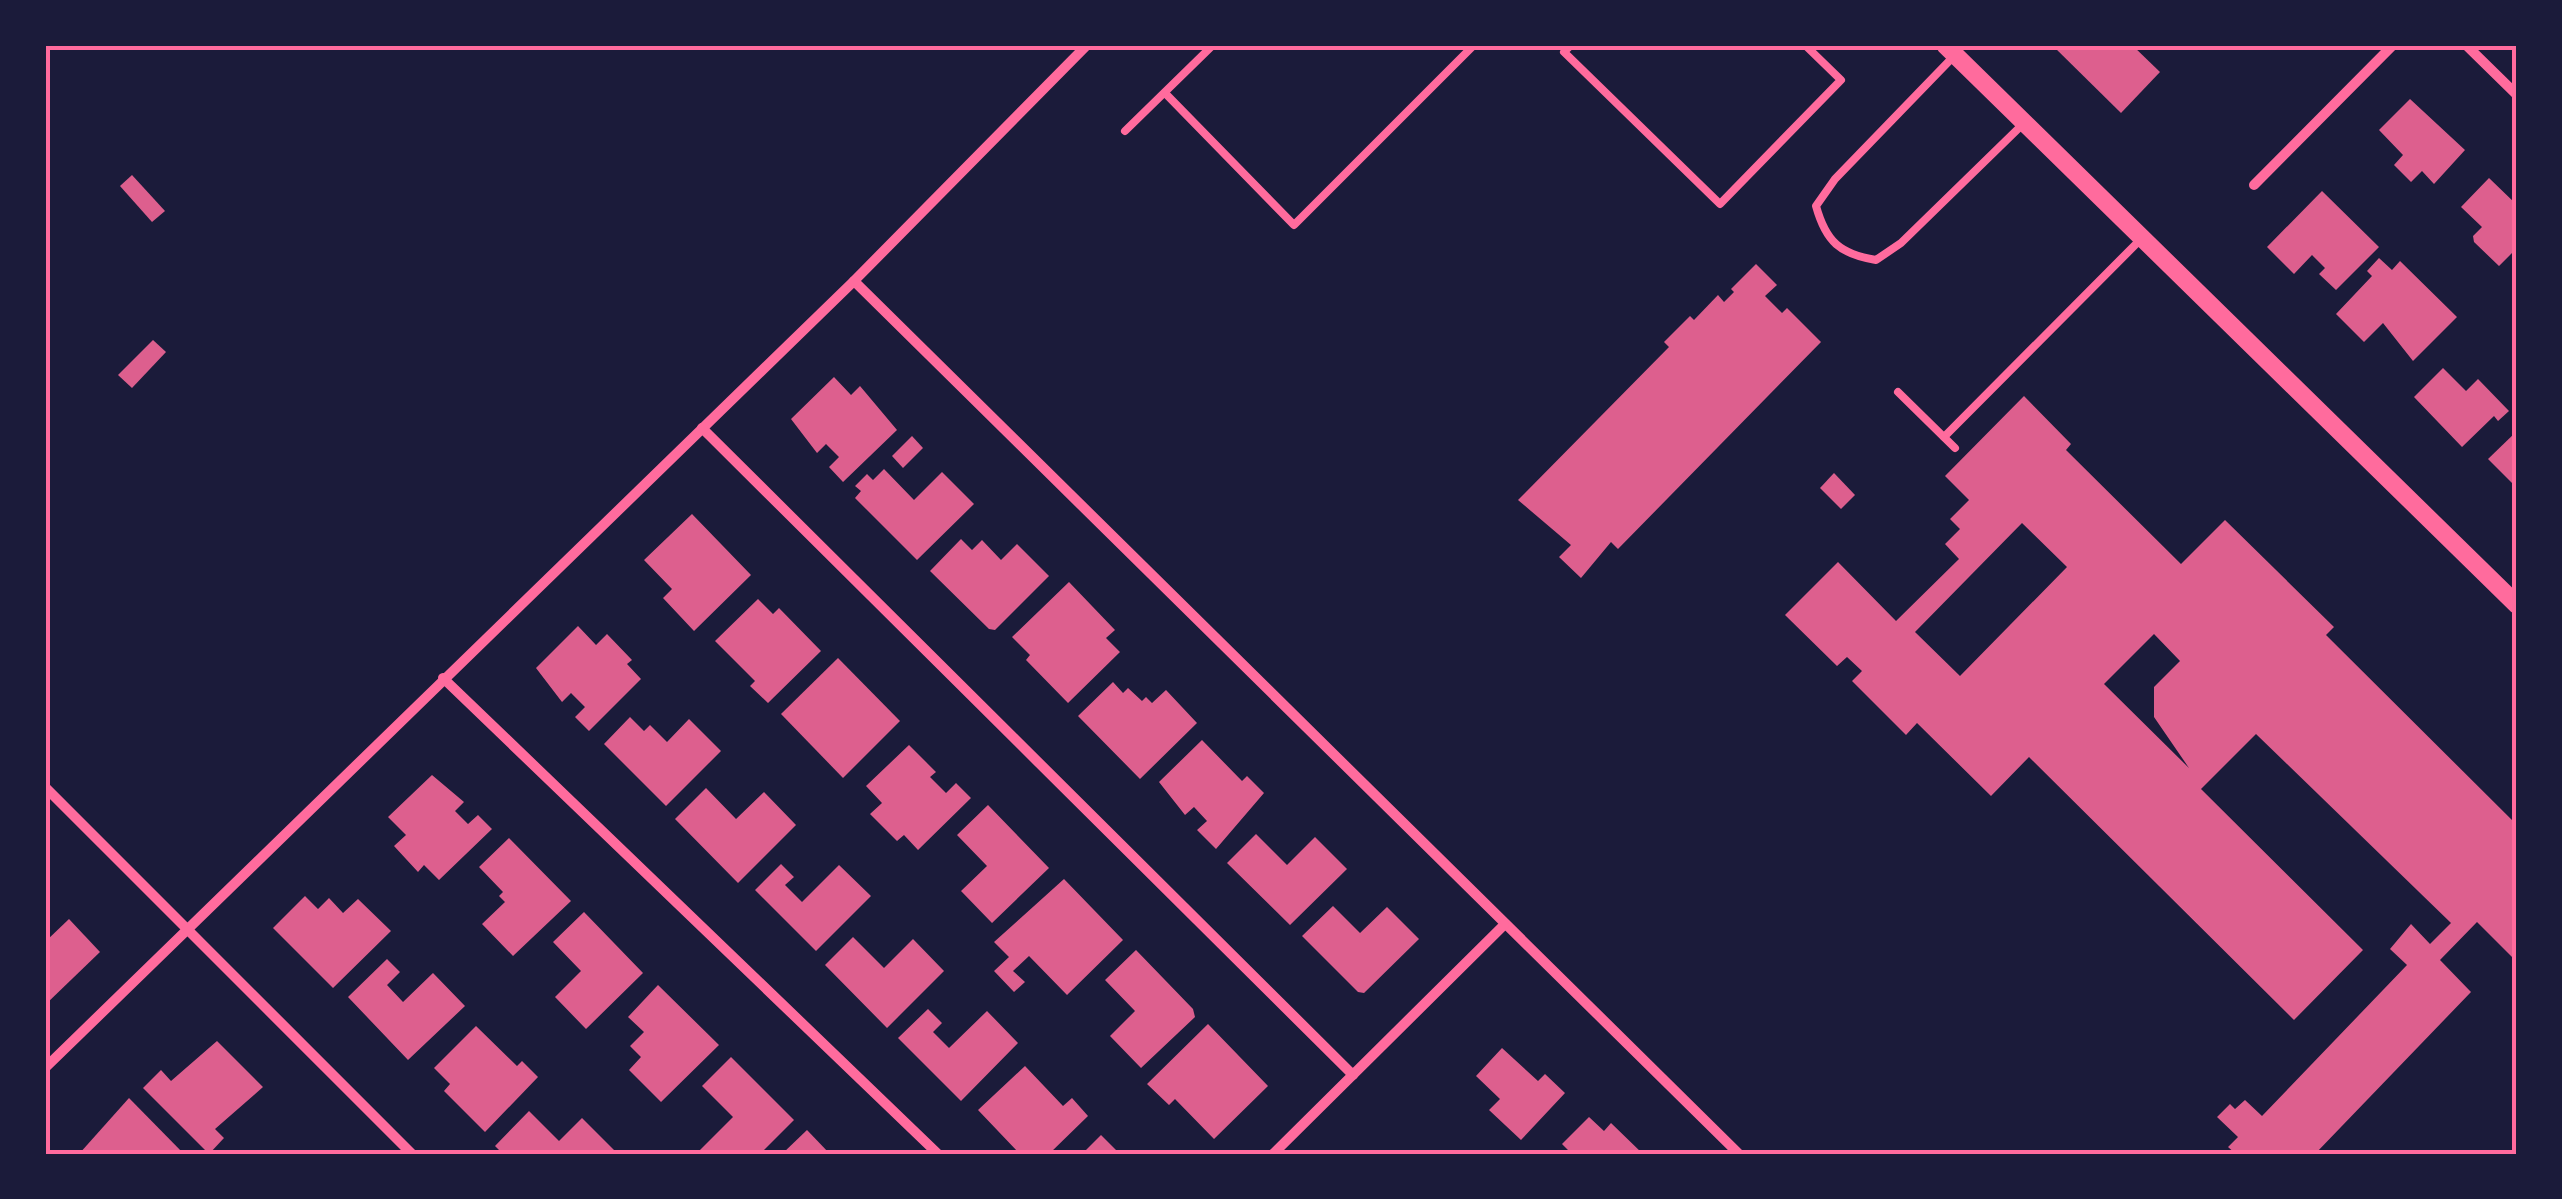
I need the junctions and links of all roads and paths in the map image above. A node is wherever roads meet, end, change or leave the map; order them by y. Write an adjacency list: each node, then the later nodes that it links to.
1 (1087, 45): 15 (street)
2 (1213, 45): 9 (lane)
3 (1474, 45): 9 (lane)
4 (1571, 45): 5 (lane)
5 (1805, 45)
6 (2393, 45): 13 (street)
7 (2466, 45): 10 (street)
8 (1950, 50): 11 (street); 11 (lane)
9 (1165, 93): 12 (lane)
10 (2517, 95)
11 (2024, 122): 14 (street)
12 (1125, 131)
13 (2254, 185)
14 (2142, 238): 18 (lane); 20 (street)
15 (854, 281): 17 (street); 24 (street)
16 (1898, 392): 18 (lane)
17 (702, 428): 21 (street); 26 (street)
18 (1944, 436): 19 (lane)
19 (1954, 448)
20 (2517, 605)
21 (443, 678): 23 (street); 28 (street)
22 (45, 786): 23 (street)
23 (188, 925): 25 (street); 27 (street)
24 (1504, 925): 26 (street); 30 (street)
25 (45, 1068)
26 (1353, 1074): 29 (street)
27 (412, 1154)
28 (938, 1154)
29 (1272, 1154)
30 (1739, 1154)

